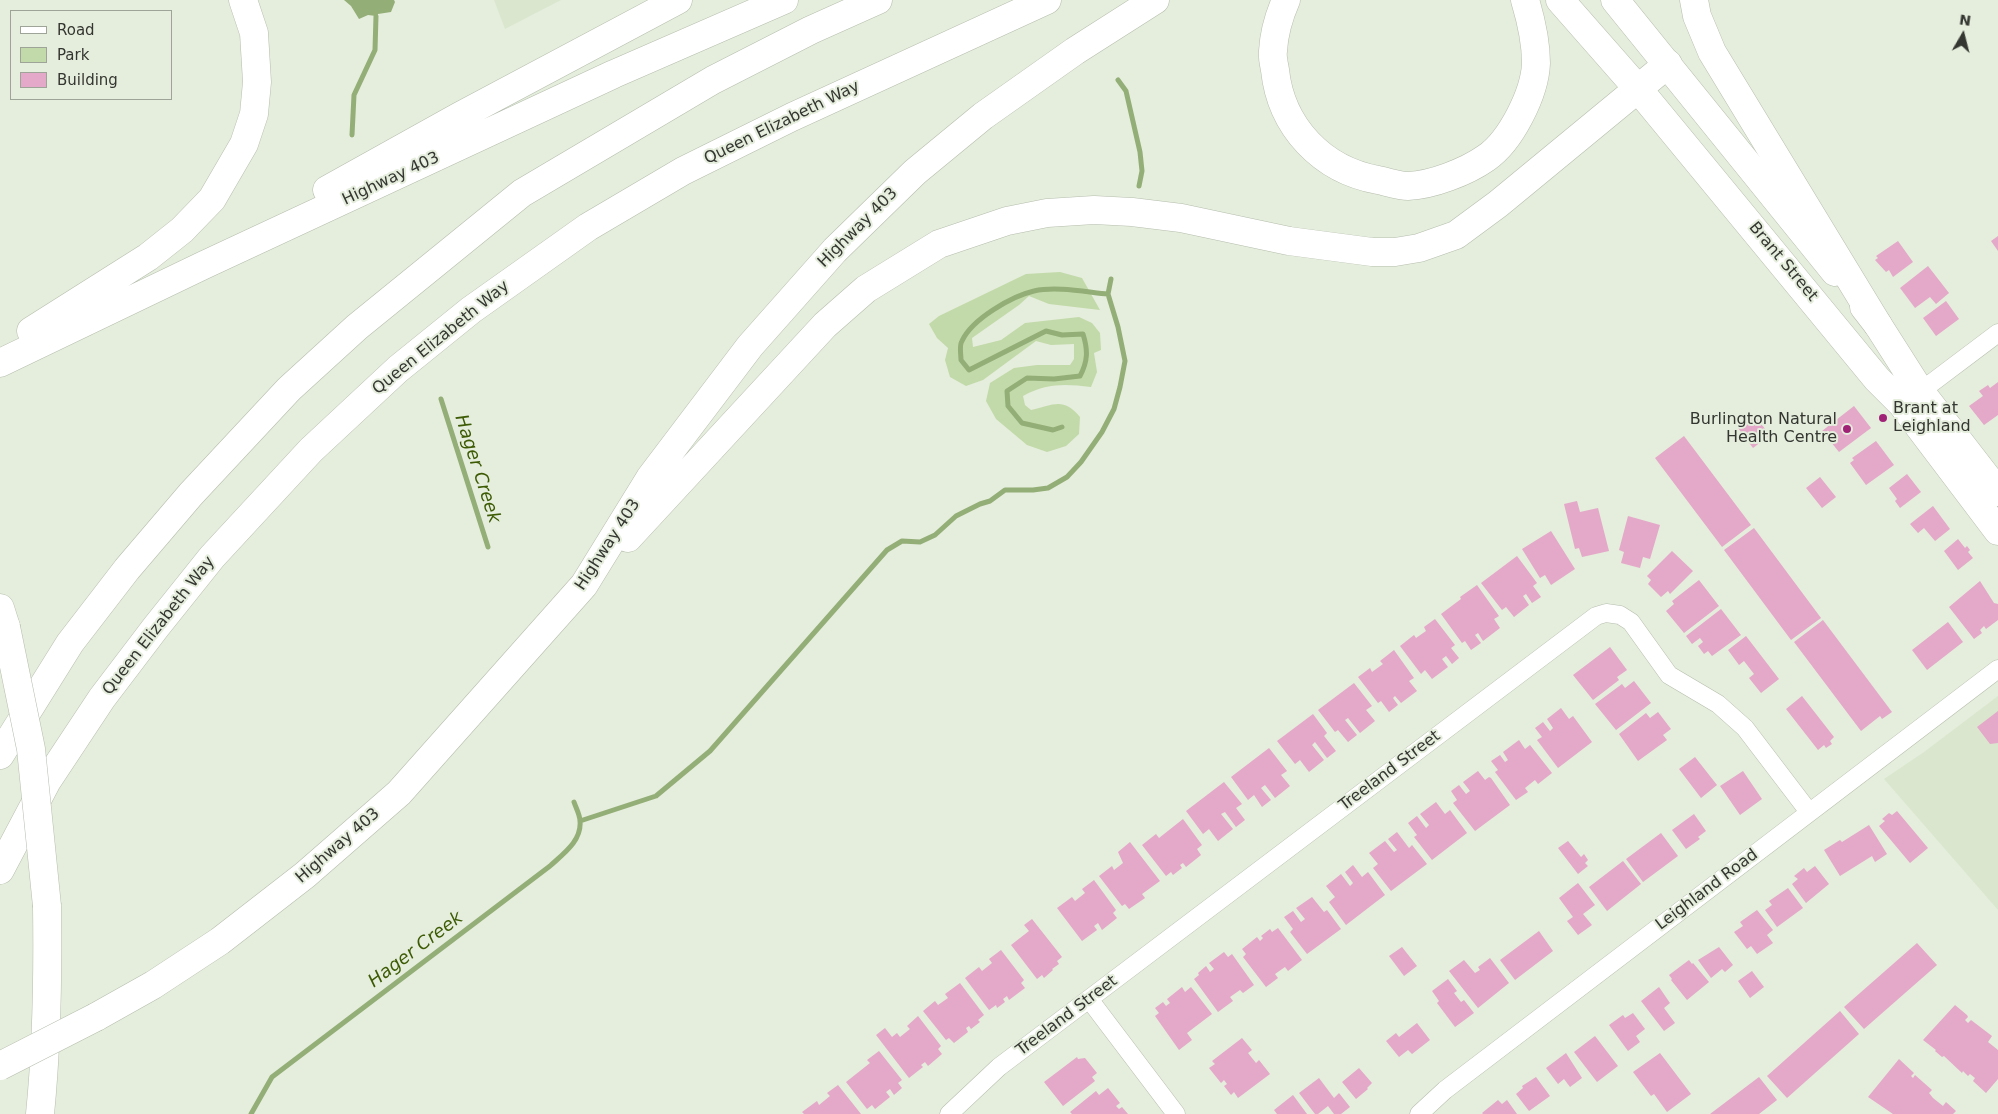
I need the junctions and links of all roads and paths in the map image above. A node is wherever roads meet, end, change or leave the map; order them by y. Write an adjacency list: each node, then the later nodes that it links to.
1 (242, 0): 17 (main road)
2 (678, 0): 14 (main road)
3 (784, 0): 14 (main road, Highway 403)
4 (878, 0): 25 (main road)
5 (1047, 0): 27 (main road, Queen Elizabeth Way)
6 (1155, 0): 22 (main road, Highway 403)
7 (1286, 0): 8 (main road)
8 (1525, 0)
9 (1560, 0): 13 (main road, Brant Street)
10 (1615, 0): 12 (main road, Brant Street)
11 (1694, 0): 15 (main road)
12 (1668, 64): 13 (main road); 15 (main road, Brant Street)
13 (1639, 90): 19 (main road, Brant Street); 22 (main road)
14 (204, 265): 18 (main road, Highway 403)
15 (1878, 325): 19 (main road, Brant Street)
16 (1998, 333): 19 (street)
17 (0, 351)
18 (0, 363)
19 (1911, 398): 20 (main road, Brant Street); 21 (main road, Brant Street)
20 (1998, 492)
21 (1998, 531)
22 (584, 585): 29 (main road, Highway 403, bridge)
23 (3, 617): 30 (main road, bridge)
24 (1998, 669): 26 (street, Leighland Road)
25 (0, 755)
26 (1810, 812): 28 (street, Treeland Street); 33 (street, Leighland Road)
27 (0, 870)
28 (1089, 999): 31 (street, Treeland Street); 32 (street)
29 (0, 1066)
30 (40, 1114)
31 (949, 1114)
32 (1176, 1114)
33 (1419, 1114)

